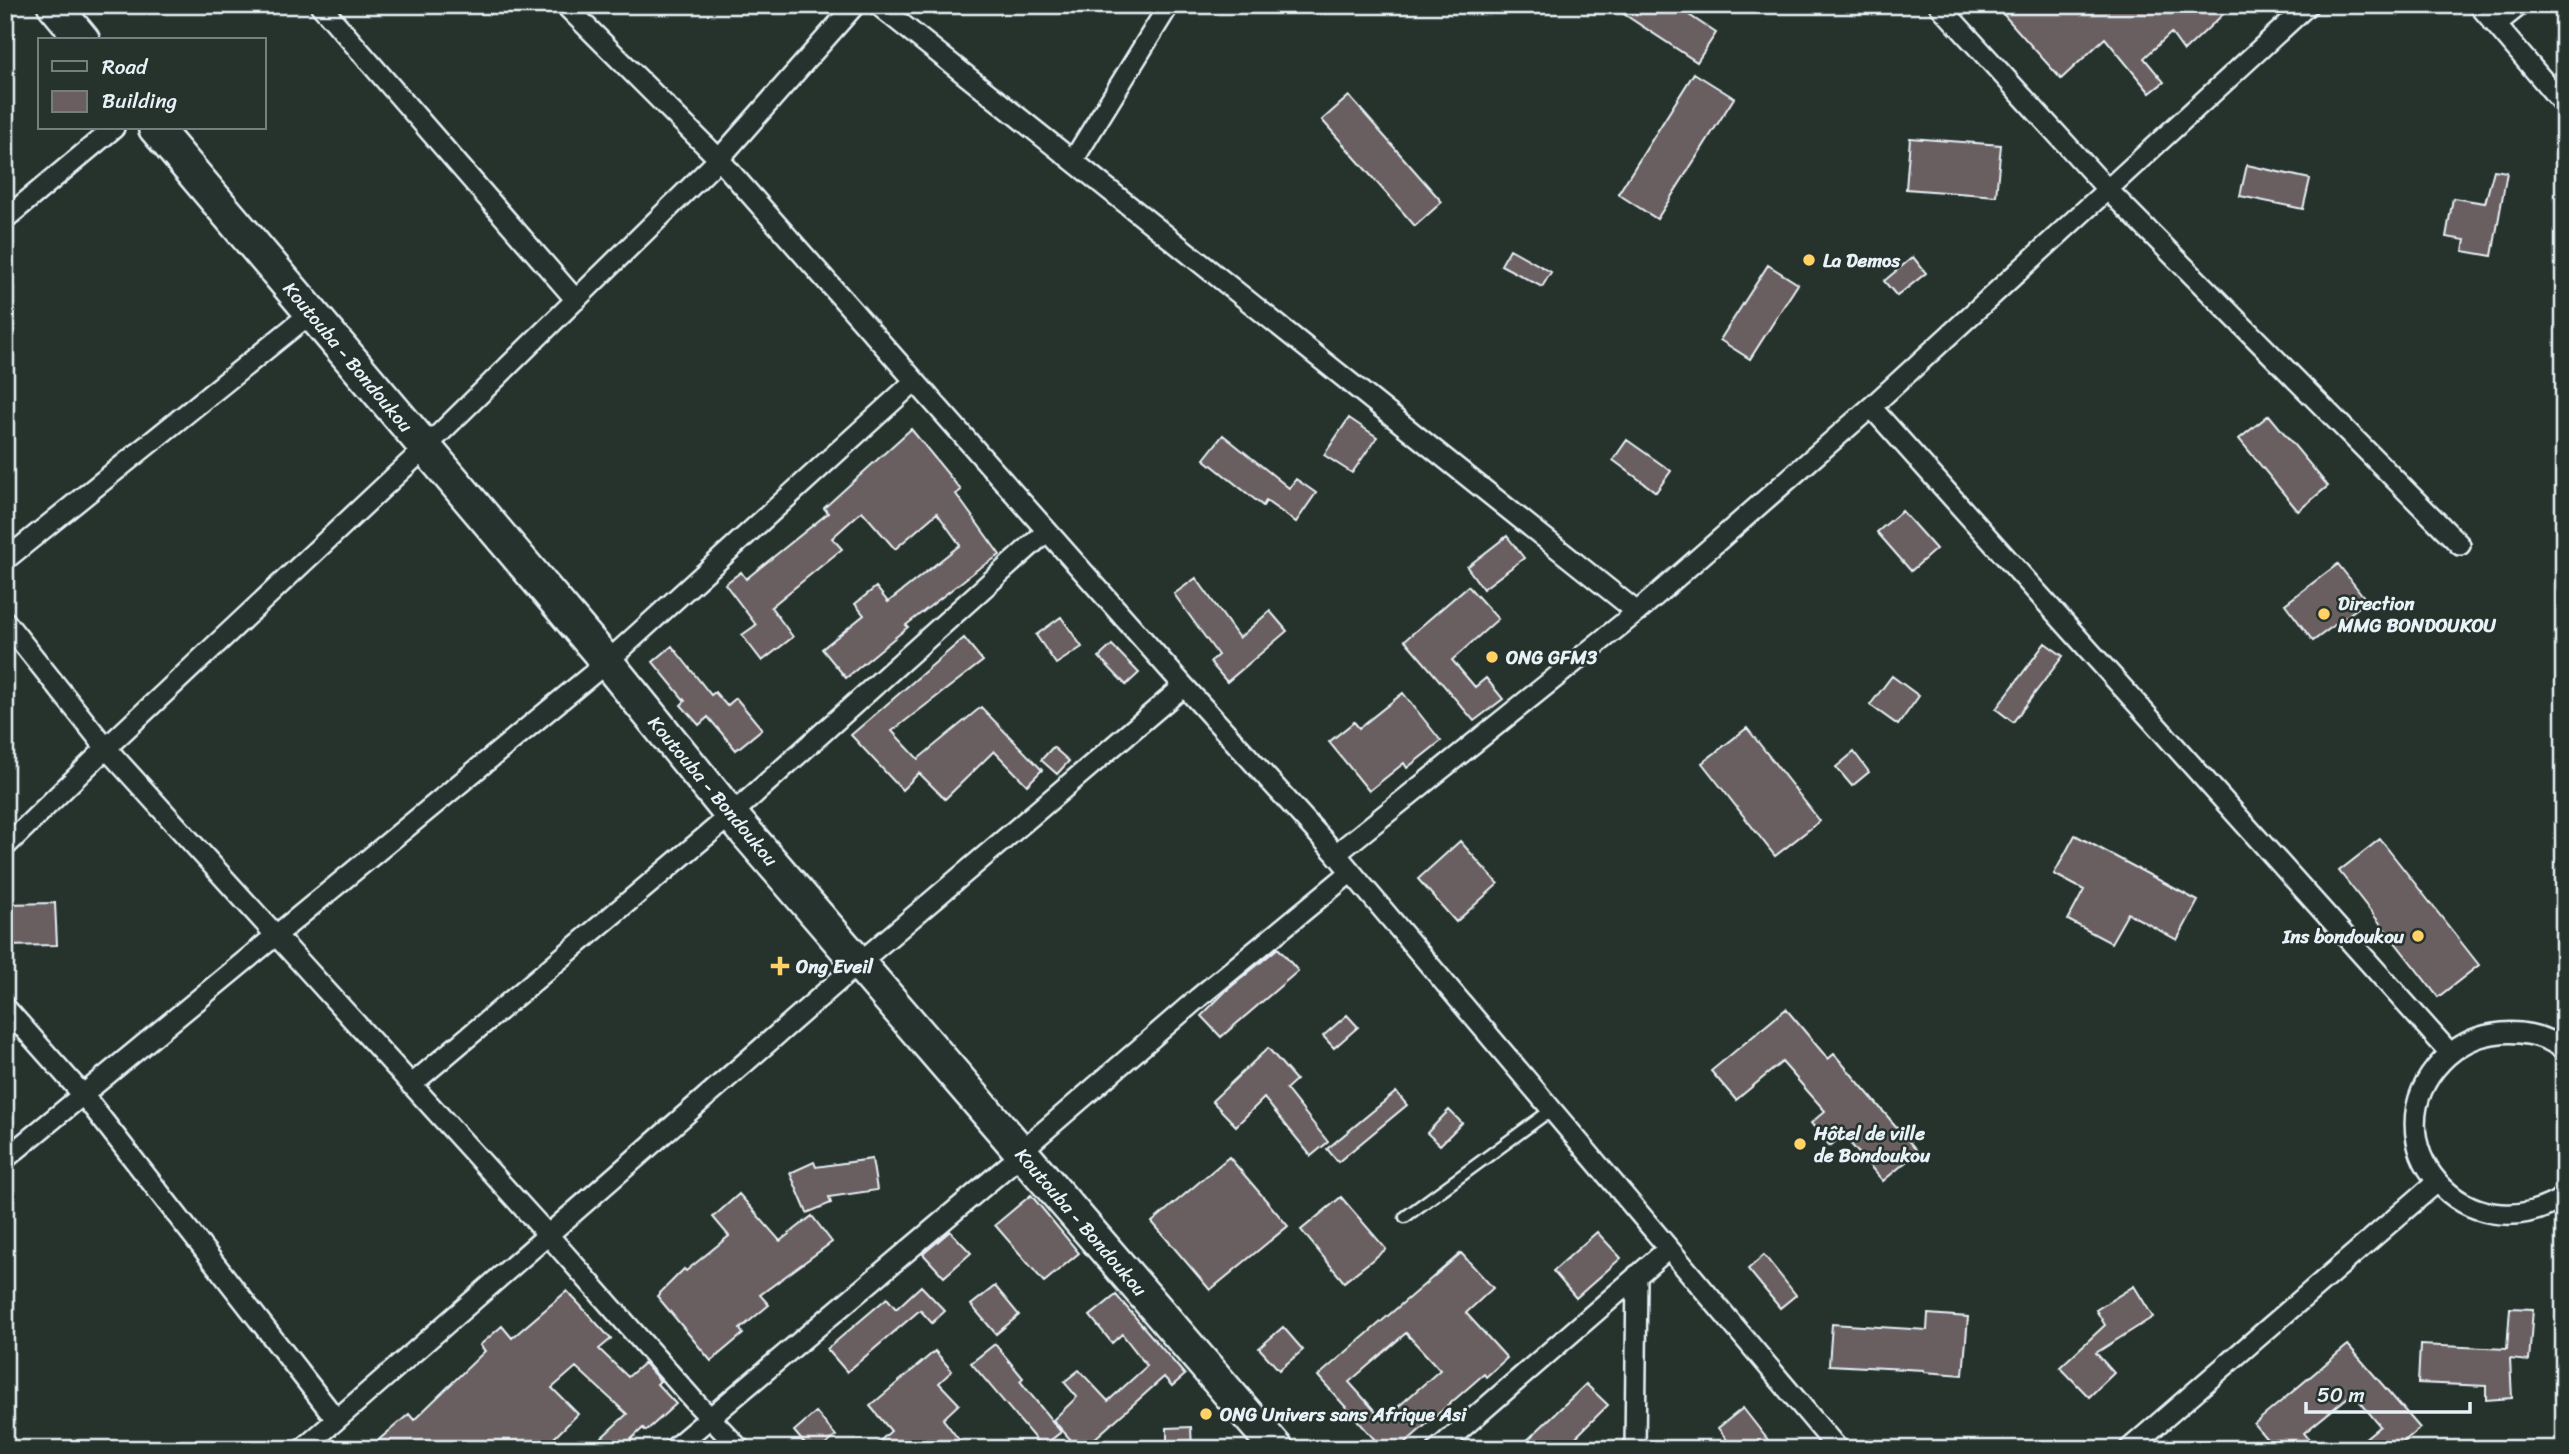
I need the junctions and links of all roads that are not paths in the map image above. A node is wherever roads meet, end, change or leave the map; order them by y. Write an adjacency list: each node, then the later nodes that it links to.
1 (54, 5): 12 (main road)
2 (320, 5): 20 (street)
3 (565, 5): 16 (street)
4 (855, 5): 16 (street)
5 (878, 5): 17 (street)
6 (1169, 5): 17 (street)
7 (1938, 5): 18 (street)
8 (2308, 5): 18 (street)
9 (2479, 5): 11 (street)
10 (2520, 5): 11 (street)
11 (2496, 23): 13 (street)
12 (81, 38)
13 (2564, 105)
14 (112, 130): 19 (street)
15 (157, 130): 21 (main road, Koutouba - Bondoukou)
16 (719, 159): 20 (street); 22 (street)
17 (1074, 159): 28 (street)
18 (2108, 190): 23 (street); 26 (street)
19 (5, 219)
20 (576, 300): 24 (street)
21 (311, 313): 24 (main road, Koutouba - Bondoukou); 27 (street)
22 (915, 381): 25 (street); 30 (street)
23 (1871, 407): 28 (street); 41 (street)
24 (425, 448): 30 (main road, Koutouba - Bondoukou); 32 (street)
25 (1047, 531): 31 (street); 33 (street)
26 (2460, 545)
27 (5, 560)
28 (1637, 612): 35 (street)
29 (5, 621): 32 (street)
30 (607, 662): 33 (main road, Koutouba - Bondoukou); 37 (street)
31 (1184, 686): 35 (street); 38 (street)
32 (106, 748): 34 (street); 37 (street)
33 (731, 815): 38 (main road, Koutouba - Bondoukou); 42 (street)
34 (5, 848)
35 (1336, 854): 36 (street)
36 (1351, 872): 44 (street); 45 (street)
37 (274, 935): 42 (street); 43 (street)
38 (859, 963): 45 (main road, Koutouba - Bondoukou); 50 (street)
39 (5, 1007): 43 (street)
40 (2563, 1047): 41 (street)
41 (2450, 1052): 47 (street)
42 (411, 1085): 50 (street)
43 (84, 1096): 46 (street); 54 (street)
44 (1551, 1110): 49 (lane); 51 (street)
45 (1021, 1153): 53 (street); 58 (main road, Koutouba - Bondoukou)
46 (5, 1159)
47 (2437, 1182): 48 (street); 62 (street)
48 (2564, 1197)
49 (1405, 1217)
50 (548, 1235): 53 (street); 54 (street)
51 (1668, 1249): 52 (street); 61 (street)
52 (1637, 1275): 59 (street); 60 (street)
53 (710, 1416): 56 (street); 57 (street)
54 (336, 1419): 55 (street)
55 (303, 1449)
56 (673, 1449)
57 (740, 1449)
58 (1277, 1449)
59 (1438, 1449)
60 (1635, 1449)
61 (1838, 1449)
62 (2129, 1449)

